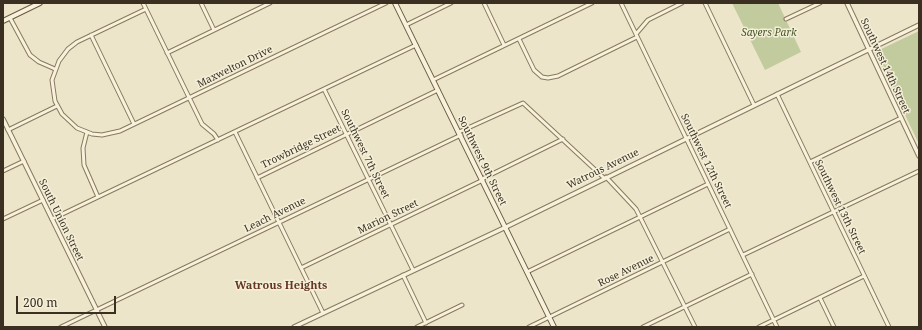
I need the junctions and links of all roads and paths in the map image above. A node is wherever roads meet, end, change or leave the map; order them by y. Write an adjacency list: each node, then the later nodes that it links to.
1 (40, 3): 16 (main road)
2 (143, 3): 15 (street)
3 (201, 3): 21 (street)
4 (270, 3): 21 (street)
5 (386, 3): 34 (street, Maxwelton Drive)
6 (395, 3): 19 (main road, Southwest 9th Street)
7 (451, 3): 19 (street)
8 (484, 3): 26 (street)
9 (592, 3): 24 (street)
10 (621, 3): 23 (street, Southwest 12th Street)
11 (682, 3): 23 (street)
12 (705, 3): 35 (street)
13 (820, 3): 17 (street)
14 (847, 3): 27 (street, Southwest 14th Street)
15 (146, 9): 22 (street); 28 (street)
16 (10, 18): 18 (main road); 29 (street)
17 (786, 19)
18 (3, 21)
19 (406, 25): 25 (main road, Southwest 9th Street)
20 (919, 25): 27 (street, Watrous Avenue)
21 (214, 30): 28 (street)
22 (91, 36): 29 (street); 39 (street)
23 (637, 36): 24 (street); 45 (street, Southwest 12th Street)
24 (518, 39): 26 (street)
25 (416, 45): 30 (main road, Southwest 9th Street); 31 (street)
26 (504, 45): 30 (street)
27 (869, 50): 33 (street, Watrous Avenue); 37 (street, Southwest 14th Street)
28 (167, 53): 34 (street)
29 (55, 69): 36 (street)
30 (433, 80): 32 (main road, Southwest 9th Street)
31 (324, 89): 42 (street); 43 (street, Southwest 7th Street)
32 (438, 90): 43 (street, Trowbridge Street); 44 (main road, Southwest 9th Street)
33 (777, 94): 35 (street, Watrous Avenue); 50 (street, Southwest 13th Street)
34 (190, 98): 39 (street, Maxwelton Drive); 47 (street)
35 (754, 105): 45 (street, Watrous Avenue)
36 (57, 106): 40 (street); 41 (street)
37 (901, 118): 48 (street, Southwest 14th Street); 50 (street)
38 (3, 120): 40 (street, South Union Street)
39 (134, 124): 41 (street, Maxwelton Drive)
40 (8, 130): 49 (street, South Union Street)
41 (87, 132): 58 (street)
42 (235, 132): 47 (street); 54 (street)
43 (347, 134): 54 (street, Trowbridge Street); 55 (street, Southwest 7th Street)
44 (460, 134): 46 (street, Leach Avenue); 55 (street, Leach Avenue); 56 (main road, Southwest 9th Street)
45 (686, 138): 53 (street, Watrous Avenue); 57 (street, Southwest 12th Street)
46 (563, 139): 53 (street); 56 (street, Marion Street)
47 (218, 140): 58 (street)
48 (919, 156)
49 (24, 161): 51 (street); 59 (street, South Union Street)
50 (810, 162): 60 (street, Southwest 13th Street)
51 (3, 171)
52 (919, 171): 60 (street)
53 (605, 177): 61 (street); 66 (street, Watrous Avenue)
54 (257, 178): 64 (street)
55 (369, 179): 64 (street, Leach Avenue); 65 (street, Southwest 7th Street)
56 (483, 179): 65 (street, Marion Street); 66 (main road, Southwest 9th Street)
57 (708, 184): 61 (street); 67 (street, Southwest 12th Street)
58 (98, 197): 63 (street)
59 (43, 200): 62 (street); 63 (street, South Union Street)
60 (834, 212): 68 (street); 75 (street, Southwest 13th Street)
61 (641, 217): 69 (street); 72 (street)
62 (3, 219)
63 (52, 220): 79 (street, South Union Street)
64 (279, 222): 70 (street); 79 (street, Leach Avenue)
65 (391, 224): 70 (street, Marion Street); 71 (street, Southwest 7th Street)
66 (506, 227): 71 (street, Watrous Avenue); 72 (main road, Southwest 9th Street)
67 (730, 229): 68 (street, Southwest 12th Street); 69 (street, Rose Avenue)
68 (743, 255): 73 (street, Southwest 12th Street)
69 (663, 262): 78 (street); 81 (street, Rose Avenue)
70 (301, 268): 80 (street)
71 (413, 270): 74 (street, Watrous Avenue)
72 (527, 272): 81 (main road, Southwest 9th Street)
73 (752, 274): 78 (street); 82 (street, Southwest 12th Street)
74 (403, 275): 80 (street, Watrous Avenue); 83 (street)
75 (864, 276): 76 (street); 96 (street, Southwest 13th Street)
76 (820, 298): 82 (street); 95 (street)
77 (462, 306): 83 (street)
78 (685, 307): 91 (street); 92 (street)
79 (97, 310): 85 (street, Leach Avenue); 86 (street, South Union Street)
80 (323, 313): 84 (street, Watrous Avenue)
81 (549, 317): 89 (street, Rose Avenue); 90 (main road, Southwest 9th Street)
82 (774, 320): 93 (street); 94 (street, Southwest 12th Street)
83 (426, 323): 88 (street)
84 (301, 326): 87 (street, Watrous Avenue)
85 (61, 327)
86 (105, 327)
87 (294, 327)
88 (417, 327)
89 (529, 327)
90 (554, 327)
91 (643, 327)
92 (695, 327)
93 (759, 327)
94 (777, 327)
95 (834, 327)
96 (889, 327)

